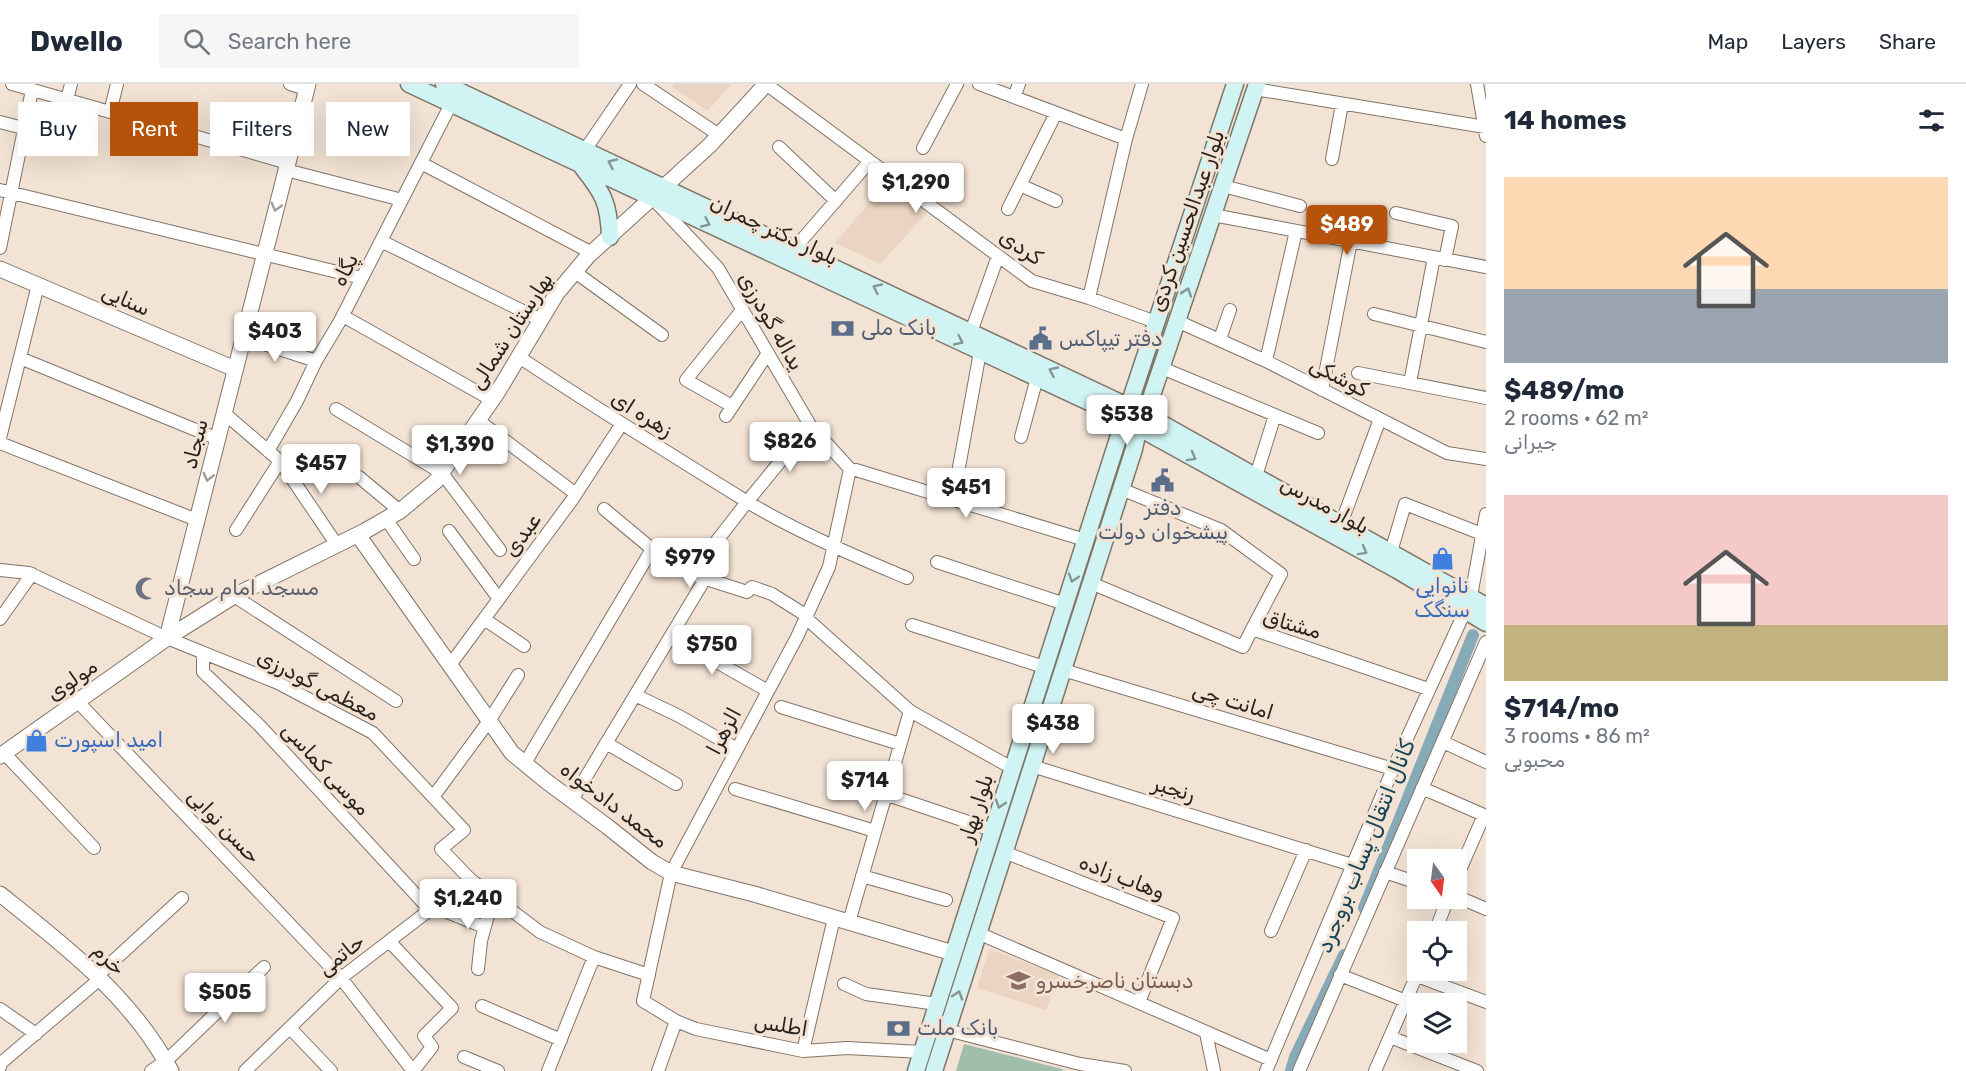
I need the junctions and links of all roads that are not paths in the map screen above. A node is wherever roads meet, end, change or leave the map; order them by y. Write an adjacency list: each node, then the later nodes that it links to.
1 (71, 84): 19 (street)
2 (117, 84): 21 (street)
3 (290, 84): 16 (street)
4 (408, 84): 22 (main road, بلوار دکتر چمران)
5 (444, 84): 35 (main road, بلوار دکتر چمران)
6 (630, 84): 35 (street)
7 (643, 84): 29 (street)
8 (766, 84): 29 (street, بهارستان شمالی); 37 (street, کردی)
9 (957, 84): 34 (street)
10 (979, 84): 18 (street)
11 (1019, 84): 18 (street)
12 (1142, 84): 31 (street)
13 (1235, 84): 73 (main road, بلوار عبدالحسین کردی)
14 (1478, 84): 28 (street)
15 (24, 86): 19 (street); 20 (street)
16 (307, 86): 39 (street, سجاد)
17 (1256, 87): 23 (street); 41 (main road, بلوار عبدالحسین کردی)
18 (1014, 97): 25 (street)
19 (67, 100): 24 (street)
20 (24, 102)
21 (112, 102)
22 (451, 104): 35 (main road, بلوار دکتر چمران); 38 (street, پگاه)
23 (1342, 104): 28 (street); 36 (street)
24 (110, 112)
25 (1056, 113): 31 (street); 40 (street)
26 (0, 123): 27 (street)
27 (18, 127)
28 (1485, 132)
29 (719, 135): 43 (street, بهارستان شمالی)
30 (198, 139): 39 (street)
31 (1126, 140): 66 (street)
32 (18, 146): 42 (street)
33 (779, 147): 45 (street)
34 (923, 148)
35 (582, 157): 43 (main road, بلوار دکتر چمران); 52 (main road)
36 (1332, 159)
37 (870, 161): 45 (street); 59 (street, کردی)
38 (421, 162): 44 (street, پگاه); 57 (street)
39 (287, 166): 44 (street); 58 (street, سجاد, one-way to 58)
40 (1020, 185): 46 (street); 48 (street)
41 (1223, 186): 47 (street); 50 (main road, بلوار عبدالحسین کردی)
42 (5, 191): 55 (street); 58 (street)
43 (659, 193): 52 (street, بهارستان شمالی); 56 (main road, بلوار دکتر چمران); 67 (street, یداله گودرزی); 80 (main road, بلوار دکتر چمران, one-way to 80)
44 (402, 201): 53 (street, پگاه)
45 (836, 201): 56 (street)
46 (1056, 201)
47 (1300, 206)
48 (1008, 209)
49 (1396, 213): 60 (street)
50 (1213, 215): 51 (street); 72 (main road, بلوار عبدالحسین کردی, one-way to 50)
51 (1296, 231): 54 (street); 85 (street)
52 (610, 237): 57 (street, بهارستان شمالی)
53 (381, 241): 64 (street, پگاه); 71 (street)
54 (1351, 241): 60 (street); 92 (street)
55 (0, 248)
56 (794, 249): 75 (main road, بلوار دکتر چمران, one-way to 56)
57 (592, 254): 63 (street, بهارستان شمالی)
58 (264, 255): 64 (street); 77 (street, سجاد)
59 (998, 256): 66 (street, کردی); 75 (street)
60 (1440, 258): 61 (street); 74 (street)
61 (1486, 267)
62 (0, 269): 65 (street, سنایی)
63 (575, 272): 71 (street, بهارستان شمالی); 76 (street)
64 (362, 278): 70 (street, پگاه)
65 (38, 285): 83 (street); 88 (street, سنایی)
66 (1089, 298): 73 (street, کردی)
67 (742, 310): 81 (street, یداله گودرزی); 81 (street)
68 (1230, 310): 78 (street)
69 (1374, 314): 74 (street)
70 (343, 316): 84 (street, پگاه); 94 (street)
71 (541, 320): 82 (street, بهارستان شمالی)
72 (1177, 321): 78 (street, کوشکی); 87 (main road, بلوار عبدالحسین کردی)
73 (1156, 322): 86 (main road, بلوار عبدالحسین کردی)
74 (1421, 326): 79 (street); 91 (street)
75 (971, 332): 98 (main road, بلوار دکتر چمران, one-way to 75)
76 (662, 335)
77 (243, 337): 84 (street); 88 (street, سجاد)
78 (1220, 339): 85 (street, کوشکی)
79 (1486, 342)
80 (980, 352): 90 (main road, بلوار دکتر چمران); 118 (street)
81 (768, 353): 102 (street, یداله گودرزی)
82 (519, 357): 94 (street, بهارستان شمالی); 101 (street, زهره ای)
83 (20, 358): 105 (street); 106 (street)
84 (316, 361): 108 (street, پگاه)
85 (1266, 361): 92 (street, کوشکی)
86 (1143, 362): 87 (main road); 98 (main road, بلوار عبدالحسین کردی)
87 (1162, 368): 97 (street); 98 (main road, بلوار عبدالحسین کردی)
88 (235, 369): 96 (street, سجاد)
89 (1358, 373): 91 (street)
90 (1037, 378): 98 (main road, بلوار دکتر چمران); 104 (street)
91 (1410, 383): 93 (street)
92 (1322, 390): 99 (street, کوشکی)
93 (1486, 398)
94 (492, 400): 100 (street, بهارستان شمالی)
95 (336, 409): 112 (street)
96 (224, 413): 106 (street, سجاد); 108 (street)
97 (1275, 415): 103 (street); 113 (street)
98 (1135, 416): 113 (main road, بلوار مدرس); 115 (main road, بلوار بهار); 116 (main road, بلوار بهار); 147 (main road, بلوار مدرس, one-way to 147)
99 (1380, 418): 109 (street, کوشکی); 125 (street)
100 (478, 421): 112 (street, بهارستان شمالی); 117 (street)
101 (621, 425): 117 (street, عبدی); 119 (street, زهره ای)
102 (810, 425): 111 (street, یداله گودرزی); 119 (street)
103 (1318, 433)
104 (1021, 437)
105 (0, 438)
106 (218, 439): 124 (street, سجاد, one-way to 124)
107 (0, 443): 124 (street)
108 (268, 451): 110 (street)
109 (1486, 459)
110 (280, 461): 126 (street); 131 (street)
111 (853, 470): 118 (street); 132 (street, الزهرا)
112 (442, 473): 121 (street, بهارستان شمالی); 134 (street)
113 (1256, 476): 125 (main road, بلوار مدرس)
114 (359, 477): 121 (street)
115 (1103, 484): 116 (main road); 130 (main road, بلوار بهار)
116 (1121, 489): 143 (main road, بلوار بهار); 154 (street)
117 (576, 494): 145 (street, عبدی)
118 (952, 500): 130 (street)
119 (747, 502): 132 (street, زهره ای); 140 (street)
120 (604, 509): 133 (street)
121 (400, 511): 123 (street, بهارستان شمالی)
122 (1486, 514): 128 (street)
123 (386, 519): 129 (street, بهارستان شمالی); 136 (street)
124 (197, 520): 156 (street, سجاد)
125 (1341, 524): 135 (main road, بلوار مدرس)
126 (236, 530)
127 (449, 531): 145 (street)
128 (1482, 534): 135 (street); 147 (street)
129 (358, 535): 131 (street, بهارستان شمالی); 160 (street, محمد دادخواه)
130 (1085, 540): 146 (main road, بلوار بهار, one-way to 146)
131 (337, 545): 144 (street, بهارستان شمالی)
132 (834, 547): 141 (street, زهره ای); 149 (street, الزهرا)
133 (652, 549): 140 (street); 180 (street)
134 (500, 550)
135 (1391, 552): 147 (main road, بلوار مدرس)
136 (414, 559)
137 (937, 562): 146 (street)
138 (0, 570): 139 (street)
139 (32, 574): 150 (street); 156 (street)
140 (691, 574): 142 (street)
141 (907, 578)
142 (705, 579): 149 (street); 155 (street)
143 (1091, 583): 154 (street, مشتاق); 162 (main road, بلوار بهار)
144 (234, 596): 156 (street, بهارستان شمالی); 168 (street)
145 (499, 599): 151 (street, عبدی)
146 (1065, 603): 161 (main road, بلوار بهار)
147 (1468, 603): 148 (main road, بلوار مدرس); 152 (main road, بلوار مدرس); 164 (street)
148 (1486, 606)
149 (806, 617): 165 (street, الزهرا); 172 (street)
150 (0, 619)
151 (484, 619): 158 (street); 160 (street, عبدی)
152 (1486, 623)
153 (912, 625): 161 (street)
154 (1252, 629): 164 (street, مشتاق)
155 (671, 636): 165 (street); 166 (street)
156 (167, 638): 159 (street, معظمی گودرزی); 170 (street, مولوی)
157 (1486, 642): 174 (street)
158 (524, 646)
159 (202, 652): 188 (street, معظمی گودرزی); 209 (street, موسی کماسی)
160 (450, 665): 173 (street, محمد دادخواه)
161 (1044, 667): 167 (main road, بلوار بهار)
162 (1063, 670): 169 (main road, بلوار بهار); 183 (street, امانت چی)
163 (518, 675): 173 (street)
164 (1428, 689): 183 (street)
165 (768, 691): 177 (street, الزهرا)
166 (635, 695): 175 (street); 177 (street)
167 (1035, 696): 169 (main road); 182 (main road, بلوار بهار)
168 (396, 701)
169 (1053, 701): 181 (main road, بلوار بهار)
170 (78, 702): 178 (street, مولوی); 223 (street, حسن نوابی)
171 (781, 707): 176 (street)
172 (910, 711): 176 (street); 182 (street)
173 (489, 721): 180 (street, محمد دادخواه); 188 (street)
174 (1443, 742): 179 (street); 185 (street)
175 (606, 743): 184 (street); 189 (street)
176 (900, 744): 187 (street)
177 (737, 749): 199 (street, الزهرا)
178 (2, 755): 193 (street)
179 (1486, 762)
180 (525, 763): 189 (street, محمد دادخواه)
181 (1032, 766): 194 (street, رنجبر); 195 (main road, بلوار بهار)
182 (1012, 768): 191 (main road, بلوار بهار, one-way to 191)
183 (1392, 770): 197 (street)
184 (676, 784)
185 (1422, 788): 190 (street); 198 (street)
186 (735, 789): 192 (street)
187 (885, 794): 191 (street); 192 (street)
188 (433, 797): 201 (street, معظمی گودرزی)
189 (572, 801): 199 (street, محمد دادخواه)
190 (1485, 816): 196 (street)
191 (992, 830): 216 (main road, بلوار بهار)
192 (875, 831): 200 (street)
193 (94, 848)
194 (1305, 850): 197 (street, رنجبر); 213 (street)
195 (1004, 852): 214 (main road, بلوار بهار); 229 (street, وهاب زاده)
196 (1467, 855)
197 (1352, 865): 244 (street)
198 (1386, 872): 202 (street); 221 (street)
199 (671, 873): 211 (street, محمد دادخواه); 220 (street, الزهرا)
200 (862, 876): 206 (street); 211 (street)
201 (470, 879): 204 (street, معظمی گودرزی); 209 (street, حاتمی)
202 (1407, 879)
203 (0, 894): 222 (street, خرم)
204 (494, 897): 212 (street); 217 (street, معظمی گودرزی)
205 (182, 898): 222 (street)
206 (945, 900)
207 (1467, 901): 208 (street)
208 (1486, 909)
209 (430, 910): 215 (street, حاتمی)
210 (447, 912): 212 (street)
211 (841, 920): 216 (street, محمد دادخواه); 241 (street)
212 (484, 927): 219 (street)
213 (1271, 930)
214 (978, 933): 229 (street); 236 (main road, بلوار بهار, one-way to 214)
215 (389, 941): 223 (street, حاتمی); 251 (street)
216 (953, 953): 231 (main road, بلوار بهار)
217 (594, 957): 220 (street, معظمی گودرزی); 240 (street)
218 (264, 967): 245 (street)
219 (478, 969)
220 (649, 975): 227 (street, الزهرا)
221 (1340, 975): 228 (street); 259 (street)
222 (99, 977): 238 (street); 245 (street, خرم)
223 (341, 978): 235 (street, حاتمی); 251 (street, حسن نوابی)
224 (1415, 981): 228 (street)
225 (1437, 981): 230 (street)
226 (844, 984): 231 (street)
227 (643, 1001): 234 (street, اطلس)
228 (1406, 1001): 239 (street)
229 (1139, 1002): 237 (street)
230 (1486, 1002)
231 (937, 1004): 242 (main road, بلوار بهار)
232 (482, 1006): 240 (street)
233 (0, 1009): 238 (street)
234 (676, 1021): 241 (street, اطلس); 254 (street)
235 (290, 1028): 249 (street, حاتمی); 250 (street)
236 (947, 1030): 246 (street); 256 (main road, بلوار بهار)
237 (1206, 1033): 244 (street); 258 (street)
238 (36, 1034): 247 (street)
239 (1390, 1037): 260 (street); 261 (street)
240 (561, 1040): 253 (street)
241 (803, 1051): 242 (street, اطلس)
242 (922, 1052): 255 (main road, بلوار بهار)
243 (464, 1057): 252 (street)
244 (1268, 1065)
245 (169, 1066): 248 (street)
246 (1068, 1066): 257 (street)
247 (0, 1067)
248 (151, 1071)
249 (245, 1071)
250 (331, 1071)
251 (413, 1071)
252 (498, 1071)
253 (548, 1071)
254 (658, 1071)
255 (915, 1071)
256 (934, 1071)
257 (1125, 1071)
258 (1214, 1071)
259 (1299, 1071)
260 (1375, 1071)
261 (1477, 1071)

